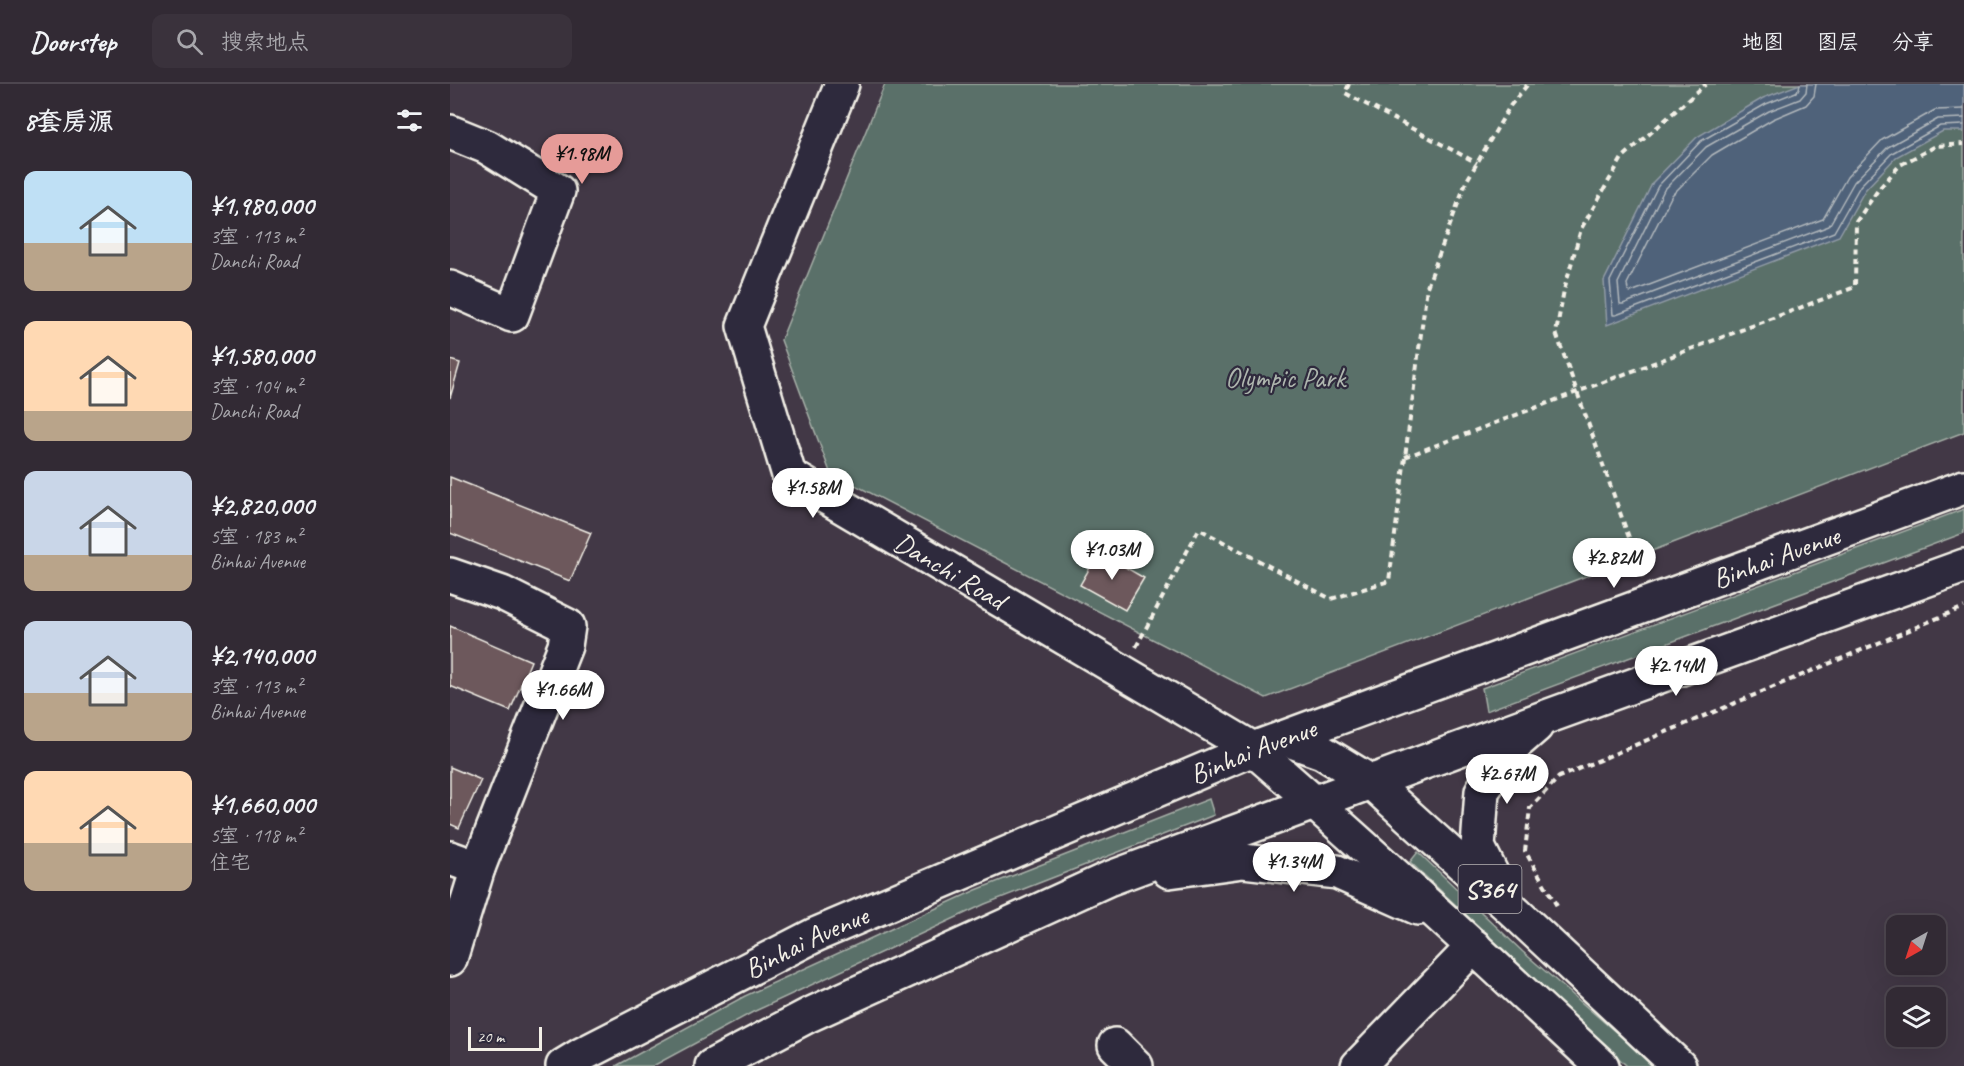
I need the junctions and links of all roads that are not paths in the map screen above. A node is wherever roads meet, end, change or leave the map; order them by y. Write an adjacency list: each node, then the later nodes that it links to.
1 (842, 84): 8 (main road, Danchi Road)
2 (450, 132): 3 (main road)
3 (450, 288)
4 (1964, 487): 8 (main road, Binhai Avenue)
5 (1964, 566): 7 (main road)
6 (450, 575): 11 (main road)
7 (1549, 716): 9 (main road); 13 (main road)
8 (1268, 744): 9 (main road, S364); 10 (main road, S364); 16 (main road, Binhai Avenue)
9 (1371, 782): 10 (main road); 13 (main road, S364)
10 (1315, 803): 12 (main road); 14 (main road, S364)
11 (464, 863): 15 (main road)
12 (1108, 879): 14 (main road); 17 (main road)
13 (1506, 904): 20 (main road, S364)
14 (1474, 946): 18 (main road); 19 (main road, S364)
15 (450, 958)
16 (563, 1066)
17 (712, 1066)
18 (1358, 1066)
19 (1602, 1066)
20 (1679, 1066)

